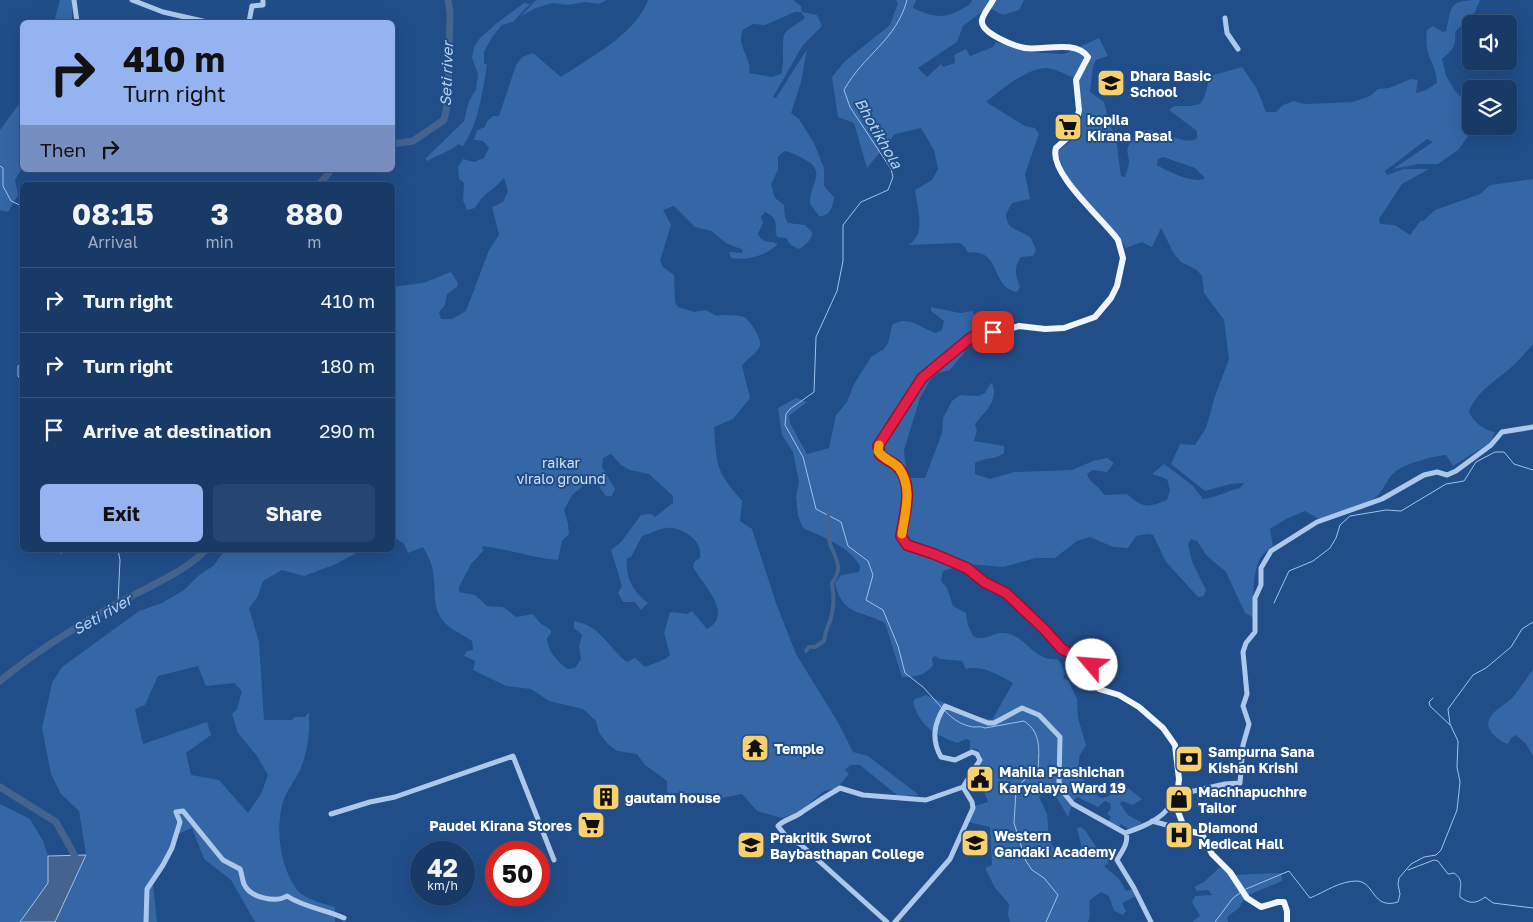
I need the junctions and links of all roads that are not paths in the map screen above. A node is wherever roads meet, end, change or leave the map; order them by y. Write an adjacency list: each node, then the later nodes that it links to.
1 (74, 0): 6 (street)
2 (132, 0): 7 (street)
3 (264, 0): 8 (street)
4 (993, 0): 12 (main road)
5 (1225, 18): 9 (street)
6 (77, 20)
7 (198, 20)
8 (249, 20)
9 (1238, 49)
10 (1533, 427): 12 (street)
11 (963, 787): 16 (street); 20 (street); 21 (street)
12 (1176, 795): 14 (street); 15 (main road)
13 (331, 814): 17 (street)
14 (1152, 821): 15 (street); 16 (street)
15 (1186, 830): 23 (main road)
16 (1126, 833): 22 (street)
17 (554, 860)
18 (344, 918): 19 (street)
19 (146, 922)
20 (887, 922)
21 (895, 922)
22 (1151, 922)
23 (1287, 922)

